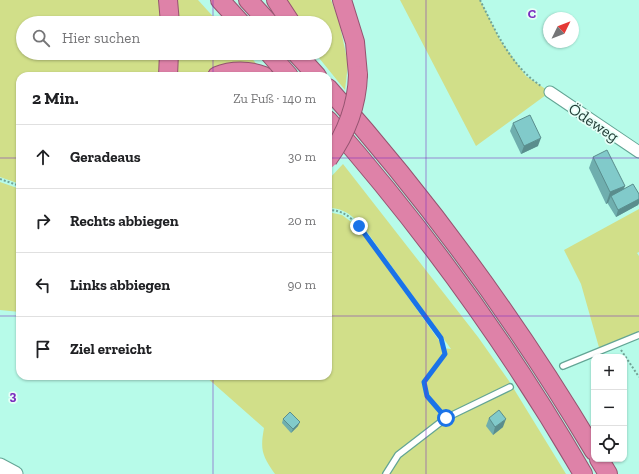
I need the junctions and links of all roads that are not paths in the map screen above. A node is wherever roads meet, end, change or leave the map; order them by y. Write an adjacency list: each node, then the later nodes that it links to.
1 (168, 0): 6 (highway)
2 (220, 0): 7 (highway)
3 (248, 0): 8 (highway)
4 (276, 0): 9 (highway)
5 (342, 0): 21 (highway, bridge)
6 (169, 16)
7 (235, 16)
8 (263, 16)
9 (286, 16)
10 (169, 60): 14 (highway)
11 (275, 60): 15 (highway)
12 (302, 60): 16 (highway)
13 (314, 60): 17 (highway)
14 (168, 72)
15 (286, 72)
16 (313, 72)
17 (320, 72)
18 (550, 92): 22 (street, Ödeweg)
19 (332, 93): 26 (highway)
20 (332, 125): 31 (highway)
21 (332, 152)
22 (639, 152)
23 (639, 335): 24 (lane)
24 (563, 366)
25 (510, 387): 30 (lane)
26 (591, 446)
27 (601, 462): 32 (highway)
28 (0, 466): 29 (main road)
29 (15, 474)
30 (386, 474)
31 (583, 474)
32 (608, 474)

